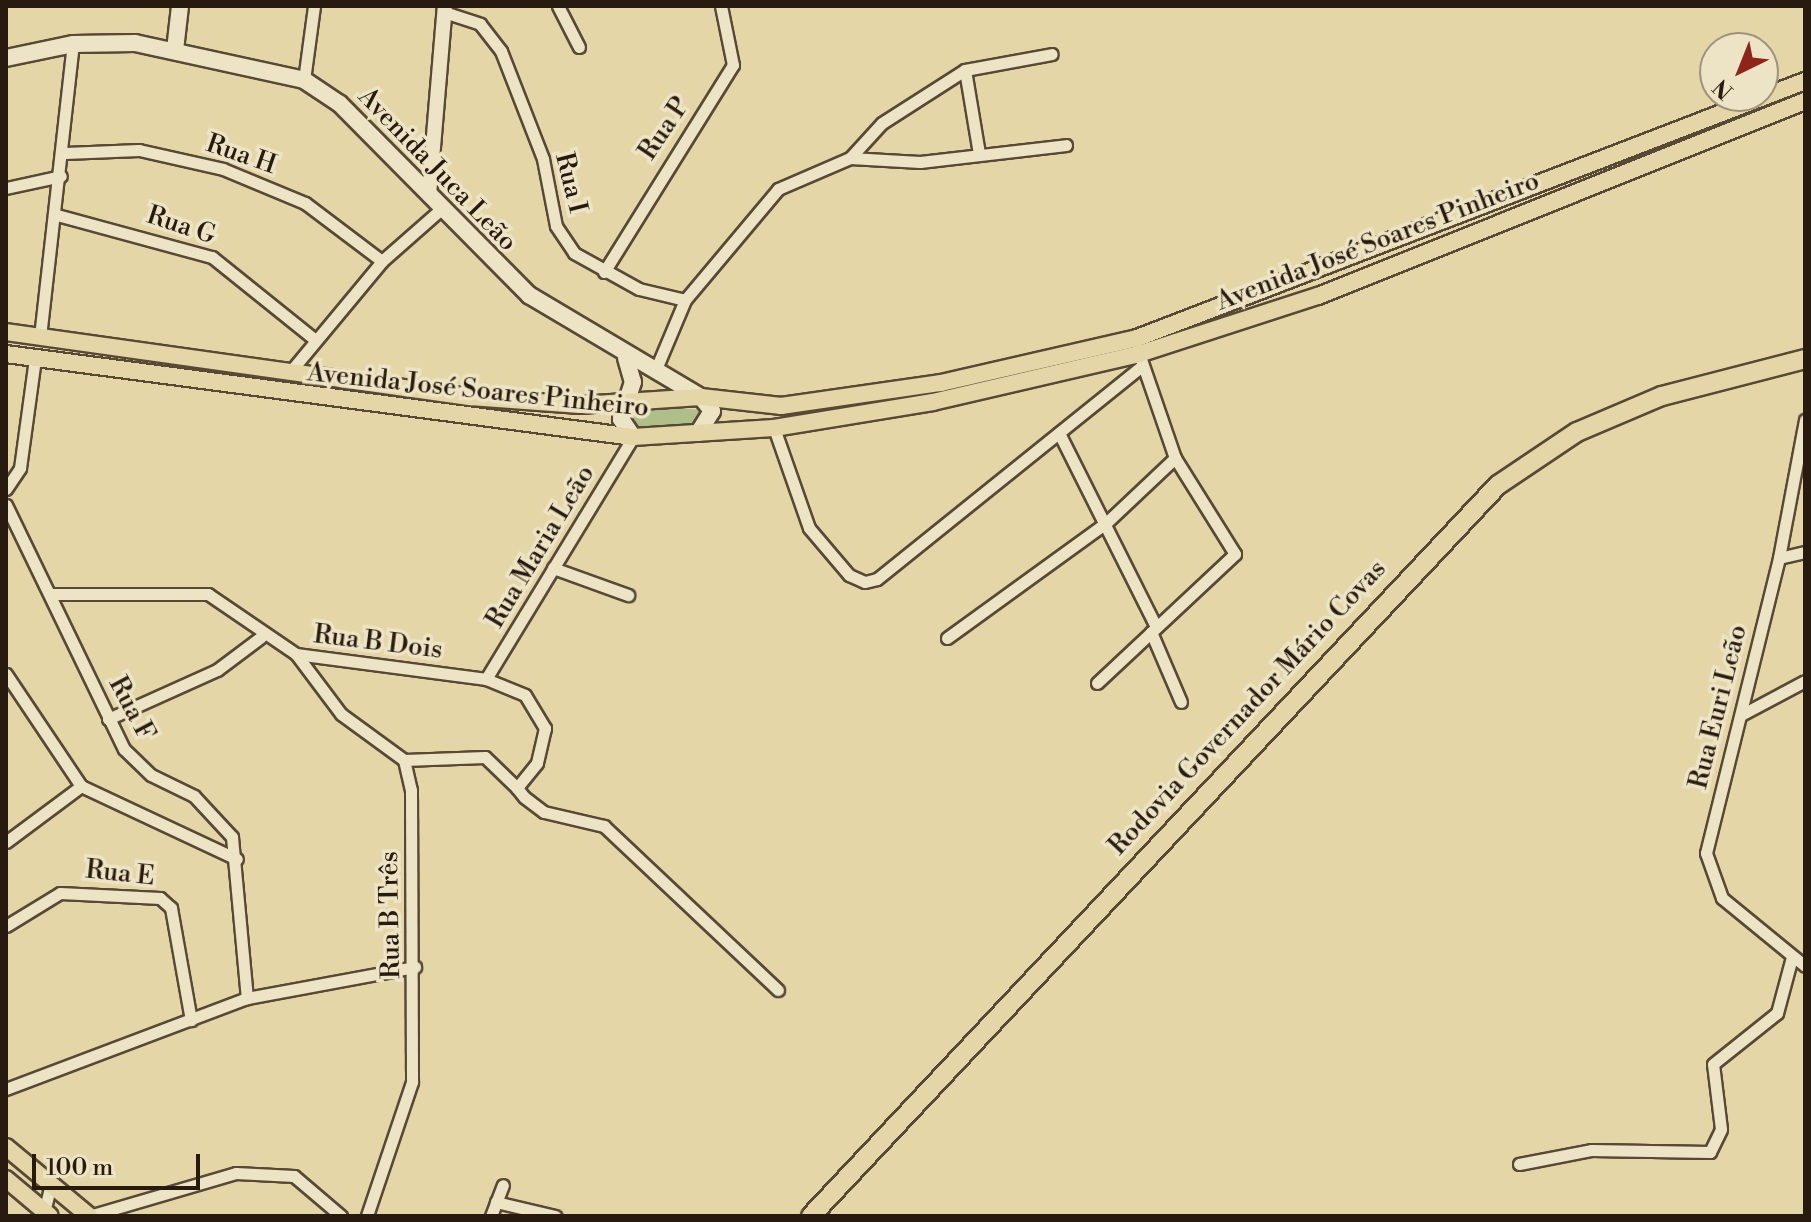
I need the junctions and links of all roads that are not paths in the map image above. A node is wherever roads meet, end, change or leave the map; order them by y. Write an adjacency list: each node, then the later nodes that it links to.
1 (180, 6): 8 (main road)
2 (314, 6): 12 (street)
3 (558, 6): 7 (street)
4 (721, 6): 25 (street, Rua P)
5 (444, 9): 21 (street); 25 (street, Rua I)
6 (73, 44): 8 (main road, Avenida Juca Leão); 10 (main road, Avenida Juca Leão); 16 (street)
7 (579, 47)
8 (175, 50): 12 (main road, Avenida Juca Leão)
9 (1052, 54): 11 (street)
10 (6, 58)
11 (965, 70): 17 (street); 18 (street)
12 (304, 80): 21 (main road, Avenida Juca Leão)
13 (1805, 81): 37 (main road, Avenida José Soares Pinheiro)
14 (1805, 101): 34 (main road, Avenida José Soares Pinheiro)
15 (1066, 145): 17 (street)
16 (65, 153): 19 (street); 24 (street, Rua H)
17 (979, 154): 18 (street)
18 (850, 158): 26 (street)
19 (61, 176): 20 (street); 23 (street)
20 (6, 188)
21 (429, 195): 22 (main road, Avenida Juca Leão)
22 (441, 209): 24 (street); 32 (main road, Avenida Juca Leão)
23 (57, 215): 28 (street); 29 (street, Rua G)
24 (382, 261): 29 (street)
25 (604, 272): 26 (street, Rua I)
26 (685, 300): 35 (street)
27 (6, 332): 28 (main road, Avenida José Soares Pinheiro)
28 (40, 337): 36 (main road, Avenida José Soares Pinheiro)
29 (314, 339): 36 (street)
30 (6, 354): 31 (main road, Avenida José Soares Pinheiro)
31 (35, 358): 43 (main road, Avenida José Soares Pinheiro); 45 (street)
32 (626, 358): 35 (main road, Avenida Juca Leão); 38 (main road)
33 (1805, 359): 89 (highway, Rodovia Governador Mário Covas)
34 (1141, 360): 40 (main road, Avenida José Soares Pinheiro); 42 (street); 44 (street)
35 (656, 369): 37 (main road, Avenida Juca Leão)
36 (290, 372): 38 (main road, Avenida José Soares Pinheiro)
37 (701, 397): 38 (main road, Avenida José Soares Pinheiro); 41 (main road)
38 (631, 398): 43 (main road)
39 (1805, 420): 49 (street, Rua Euri Leão)
40 (774, 428): 41 (main road, Avenida José Soares Pinheiro); 42 (street)
41 (698, 433): 43 (main road, Avenida José Soares Pinheiro)
42 (1059, 433): 47 (street)
43 (633, 437): 50 (street, Rua Maria Leão)
44 (1175, 458): 47 (street); 53 (street)
45 (6, 489)
46 (6, 505): 51 (street, Rua F)
47 (1106, 523): 53 (street); 55 (street)
48 (1805, 552): 49 (street)
49 (1779, 558): 62 (street, Rua Euri Leão)
50 (553, 568): 52 (street); 58 (street, Rua Maria Leão)
51 (52, 594): 54 (street, Rua B Dois); 63 (street, Rua F)
52 (628, 595)
53 (1154, 629): 60 (street); 61 (street)
54 (261, 637): 56 (street, Rua B Dois); 63 (street)
55 (947, 638)
56 (296, 654): 58 (street, Rua B Dois); 64 (street)
57 (6, 674): 65 (street)
58 (486, 679): 66 (street, Rua B Dois)
59 (1805, 681): 62 (street)
60 (1097, 683)
61 (1181, 702)
62 (1741, 715): 70 (street, Rua Euri Leão)
63 (108, 719): 68 (street, Rua F)
64 (404, 760): 66 (street); 72 (street, Rua B Três)
65 (81, 786): 67 (street); 68 (street)
66 (517, 788): 73 (street)
67 (6, 842)
68 (237, 859): 74 (street, Rua F)
69 (6, 926): 75 (street, Rua E)
70 (1792, 957): 71 (street, Rua Euri Leão); 78 (street)
71 (1805, 966)
72 (415, 967): 74 (street); 86 (street, Rua B Três)
73 (778, 990)
74 (247, 998): 75 (street)
75 (191, 1020): 76 (street)
76 (6, 1089)
77 (6, 1147): 80 (main road)
78 (1519, 1164)
79 (6, 1179): 83 (main road)
80 (51, 1184): 83 (street); 84 (main road)
81 (503, 1185): 82 (street)
82 (496, 1202): 87 (street); 88 (street)
83 (47, 1215)
84 (89, 1216): 85 (street)
85 (341, 1216)
86 (367, 1216)
87 (491, 1216)
88 (555, 1216)
89 (811, 1216)

